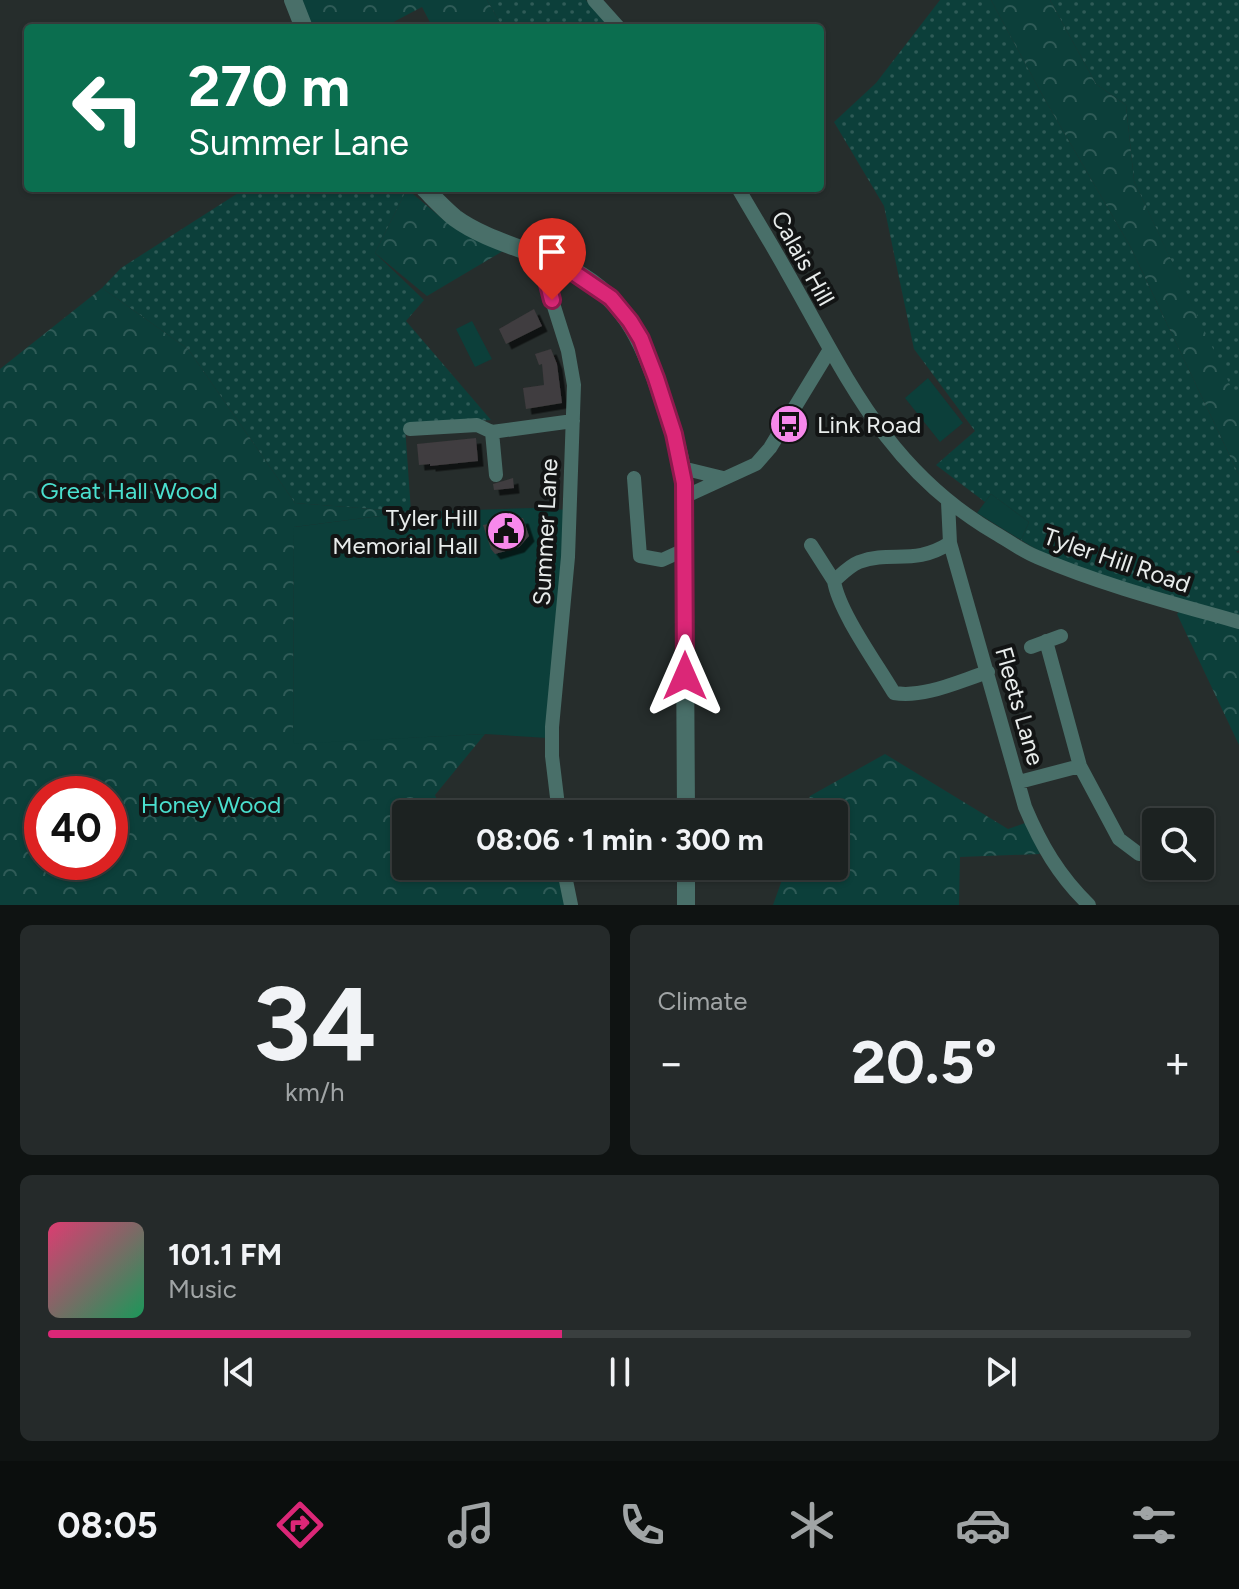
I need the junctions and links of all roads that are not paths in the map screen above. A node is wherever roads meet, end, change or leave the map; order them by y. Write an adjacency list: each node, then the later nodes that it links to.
1 (293, 0): 3 (street)
2 (594, 0): 4 (street)
3 (302, 24)
4 (615, 24)
5 (428, 192): 7 (street)
6 (740, 192): 8 (street, Calais Hill)
7 (541, 257): 9 (street, Summer Lane); 12 (street)
8 (829, 351): 15 (street); 17 (street, Tyler Hill Road)
9 (573, 421): 11 (street); 29 (street, Summer Lane)
10 (410, 429): 11 (street)
11 (492, 432): 13 (street)
12 (682, 468): 15 (street); 16 (street)
13 (496, 475)
14 (634, 478): 20 (street)
15 (723, 478): 16 (street)
16 (684, 497): 20 (street)
17 (948, 502): 18 (street, Fleets Lane); 22 (street, Tyler Hill Road)
18 (950, 543): 21 (street); 26 (street, Fleets Lane)
19 (811, 545): 21 (street)
20 (684, 550): 30 (street)
21 (834, 581): 26 (street)
22 (1239, 622)
23 (1061, 636): 24 (street)
24 (1046, 641): 25 (street); 27 (street)
25 (1031, 647)
26 (988, 672): 28 (street, Fleets Lane)
27 (1080, 766): 28 (street); 31 (street)
28 (1019, 782): 36 (street, Fleets Lane)
29 (557, 800)
30 (686, 800)
31 (1139, 854)
32 (566, 880): 34 (street)
33 (686, 880): 35 (street)
34 (571, 905)
35 (686, 905)
36 (1089, 905)

